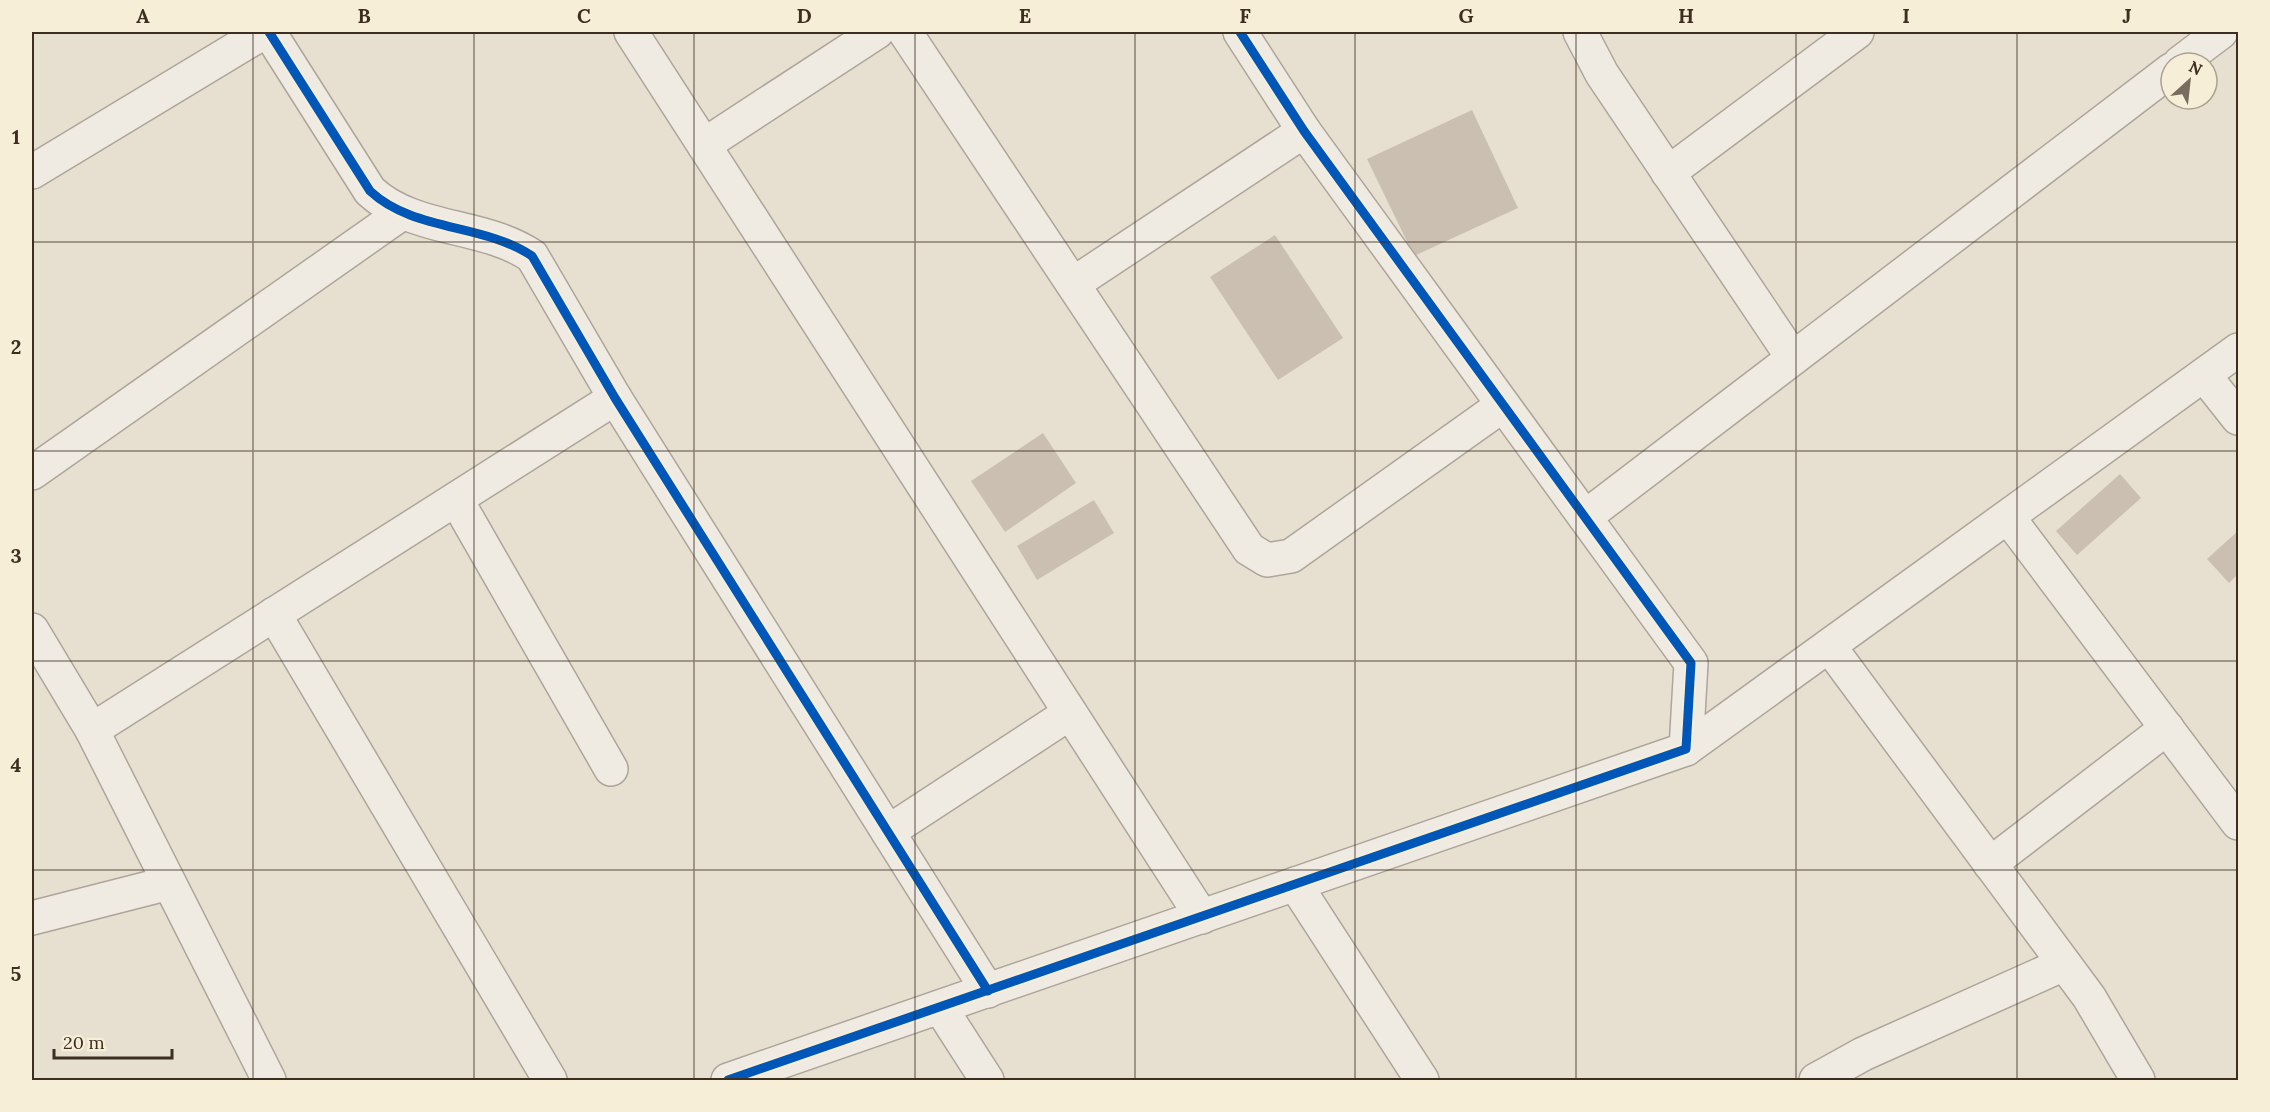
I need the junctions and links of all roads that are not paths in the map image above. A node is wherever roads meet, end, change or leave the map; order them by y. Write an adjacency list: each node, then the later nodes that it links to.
1 (264, 32): 14 (street)
2 (269, 32): 16 (street)
3 (631, 32): 13 (street)
4 (877, 32): 13 (street)
5 (905, 32): 17 (street)
6 (1240, 32): 12 (street)
7 (1580, 32): 15 (street)
8 (1857, 32): 15 (street)
9 (2221, 32): 10 (street)
10 (2196, 51)
11 (2159, 79): 19 (street)
12 (1304, 131): 17 (street); 22 (street)
13 (704, 145): 31 (street)
14 (32, 172)
15 (1668, 173): 19 (street)
16 (402, 213): 21 (street); 24 (street)
17 (1073, 284): 22 (street)
18 (2238, 350): 20 (street)
19 (1793, 358): 26 (street)
20 (2205, 375): 23 (street); 27 (street)
21 (615, 398): 25 (street); 37 (street)
22 (1503, 405): 26 (street)
23 (2238, 418)
24 (32, 473)
25 (456, 499): 28 (street); 35 (street)
26 (1585, 517): 34 (street)
27 (2007, 517): 30 (street); 32 (street)
28 (274, 614): 33 (street); 47 (street)
29 (32, 630): 33 (street)
30 (1829, 646): 34 (street); 38 (street)
31 (1070, 713): 37 (street); 41 (street)
32 (2167, 728): 36 (street); 38 (street)
33 (92, 730): 39 (street)
34 (1686, 749): 40 (street)
35 (611, 769)
36 (2238, 823)
37 (888, 832): 44 (street)
38 (1990, 864): 43 (street)
39 (170, 883): 42 (street); 46 (street)
40 (1295, 885): 41 (street); 50 (street)
41 (1202, 917): 44 (street)
42 (32, 918)
43 (2064, 964): 51 (street); 52 (street)
44 (988, 991): 45 (street)
45 (940, 1007): 48 (street); 49 (street)
46 (269, 1080)
47 (550, 1080)
48 (728, 1080)
49 (987, 1080)
50 (1422, 1080)
51 (1816, 1080)
52 (2138, 1080)

